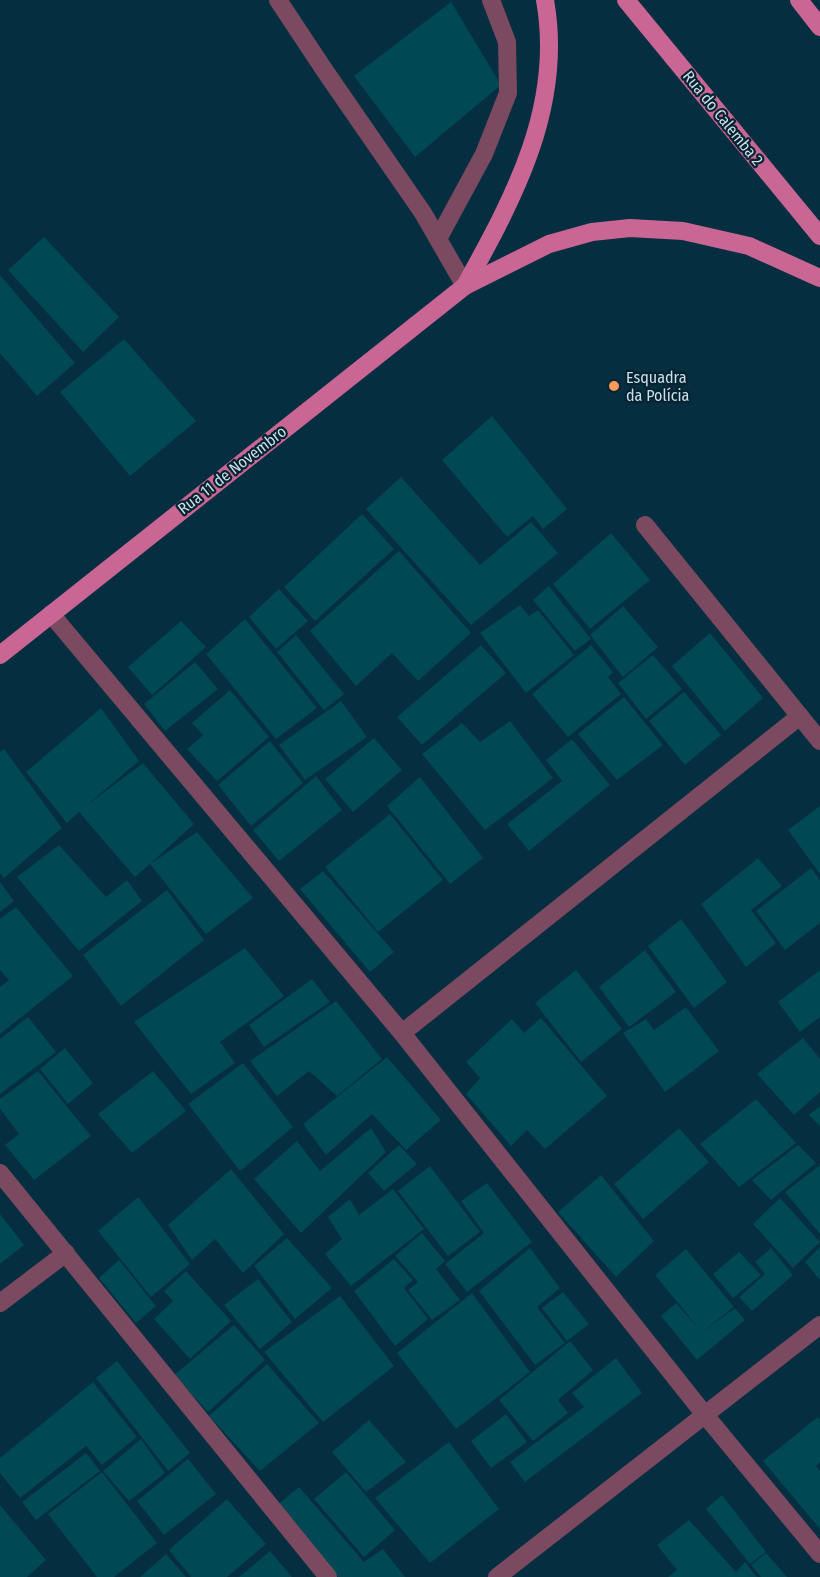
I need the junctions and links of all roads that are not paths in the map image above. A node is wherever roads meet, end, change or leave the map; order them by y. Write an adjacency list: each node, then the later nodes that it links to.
1 (278, 0): 8 (street)
2 (491, 0): 8 (street)
3 (545, 0): 10 (main road)
4 (626, 0): 7 (main road, Rua do Calemba 2)
5 (799, 0): 6 (main road)
6 (820, 27)
7 (820, 236)
8 (438, 239): 10 (street)
9 (820, 278): 10 (main road)
10 (465, 286): 12 (main road, Rua 11 de Novembro)
11 (645, 525): 14 (street)
12 (51, 614): 13 (main road, Rua 11 de Novembro); 16 (street)
13 (0, 655)
14 (800, 716): 15 (street); 16 (street)
15 (820, 741)
16 (402, 1033): 21 (street)
17 (0, 1173): 18 (street)
18 (66, 1253): 19 (street); 23 (street)
19 (0, 1303)
20 (820, 1325): 21 (street)
21 (705, 1415): 22 (street); 24 (street)
22 (820, 1554)
23 (328, 1577)
24 (497, 1577)

